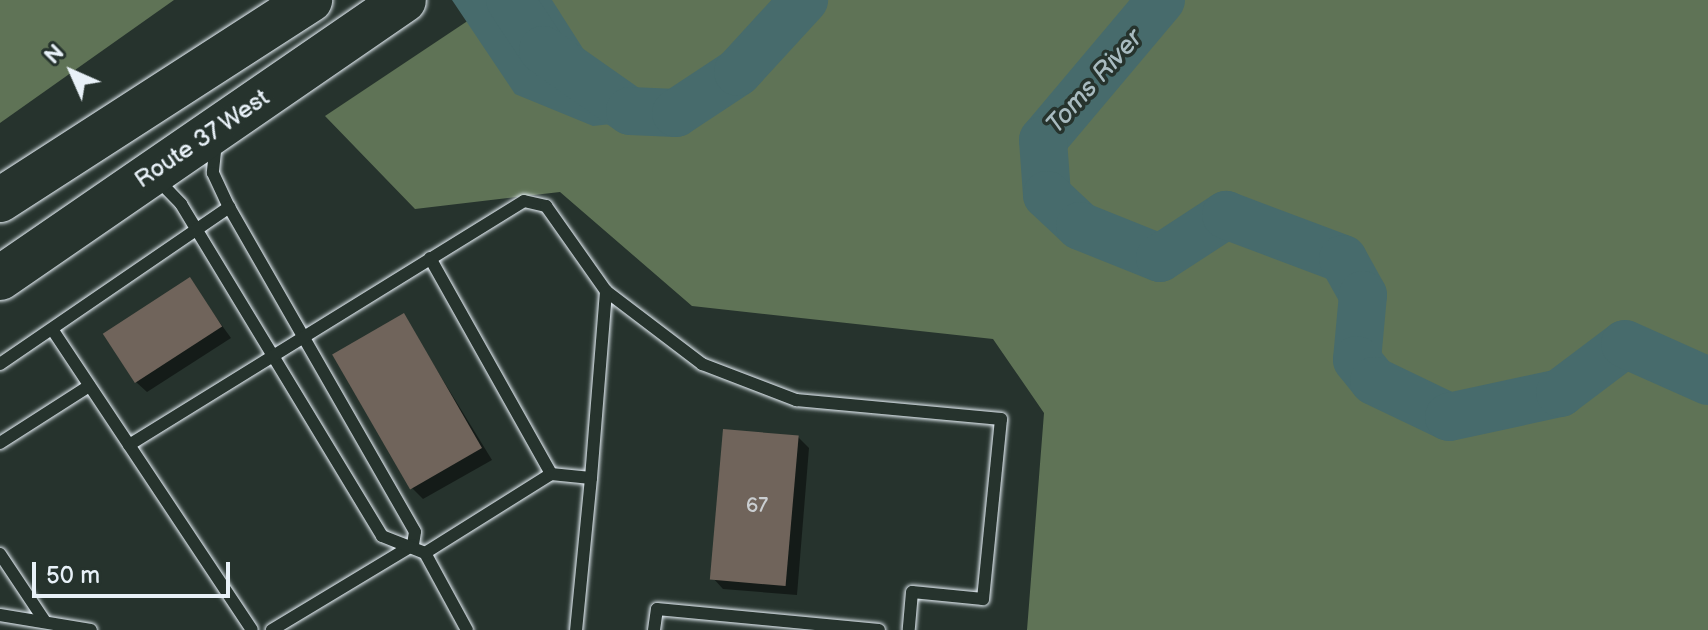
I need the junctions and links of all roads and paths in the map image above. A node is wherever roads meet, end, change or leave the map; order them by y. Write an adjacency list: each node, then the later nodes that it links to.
1 (310, 0): 5 (highway)
2 (390, 9): 3 (highway, Route 37 West)
3 (220, 126): 4 (highway, Route 37 West); 6 (lane)
4 (151, 173): 7 (lane); 9 (highway, Route 37 West)
5 (0, 200)
6 (229, 207): 7 (lane); 12 (lane)
7 (197, 230): 11 (lane); 13 (lane)
8 (430, 258): 10 (lane); 12 (lane); 18 (lane)
9 (0, 278)
10 (606, 291): 19 (lane); 32 (lane)
11 (52, 329): 14 (lane); 15 (lane)
12 (304, 335): 13 (lane); 20 (lane)
13 (272, 355): 17 (lane); 20 (lane)
14 (0, 364)
15 (89, 386): 16 (lane); 17 (lane)
16 (0, 443)
17 (129, 445): 26 (lane)
18 (551, 474): 19 (lane); 21 (lane)
19 (591, 478): 29 (lane)
20 (413, 545): 21 (lane); 27 (lane)
21 (425, 553): 28 (lane)
22 (0, 554): 24 (lane)
23 (0, 615): 24 (lane)
24 (44, 620): 25 (lane)
25 (91, 630)
26 (252, 630)
27 (272, 630)
28 (467, 630)
29 (576, 630)
30 (654, 630): 31 (lane)
31 (879, 630)
32 (909, 630)

